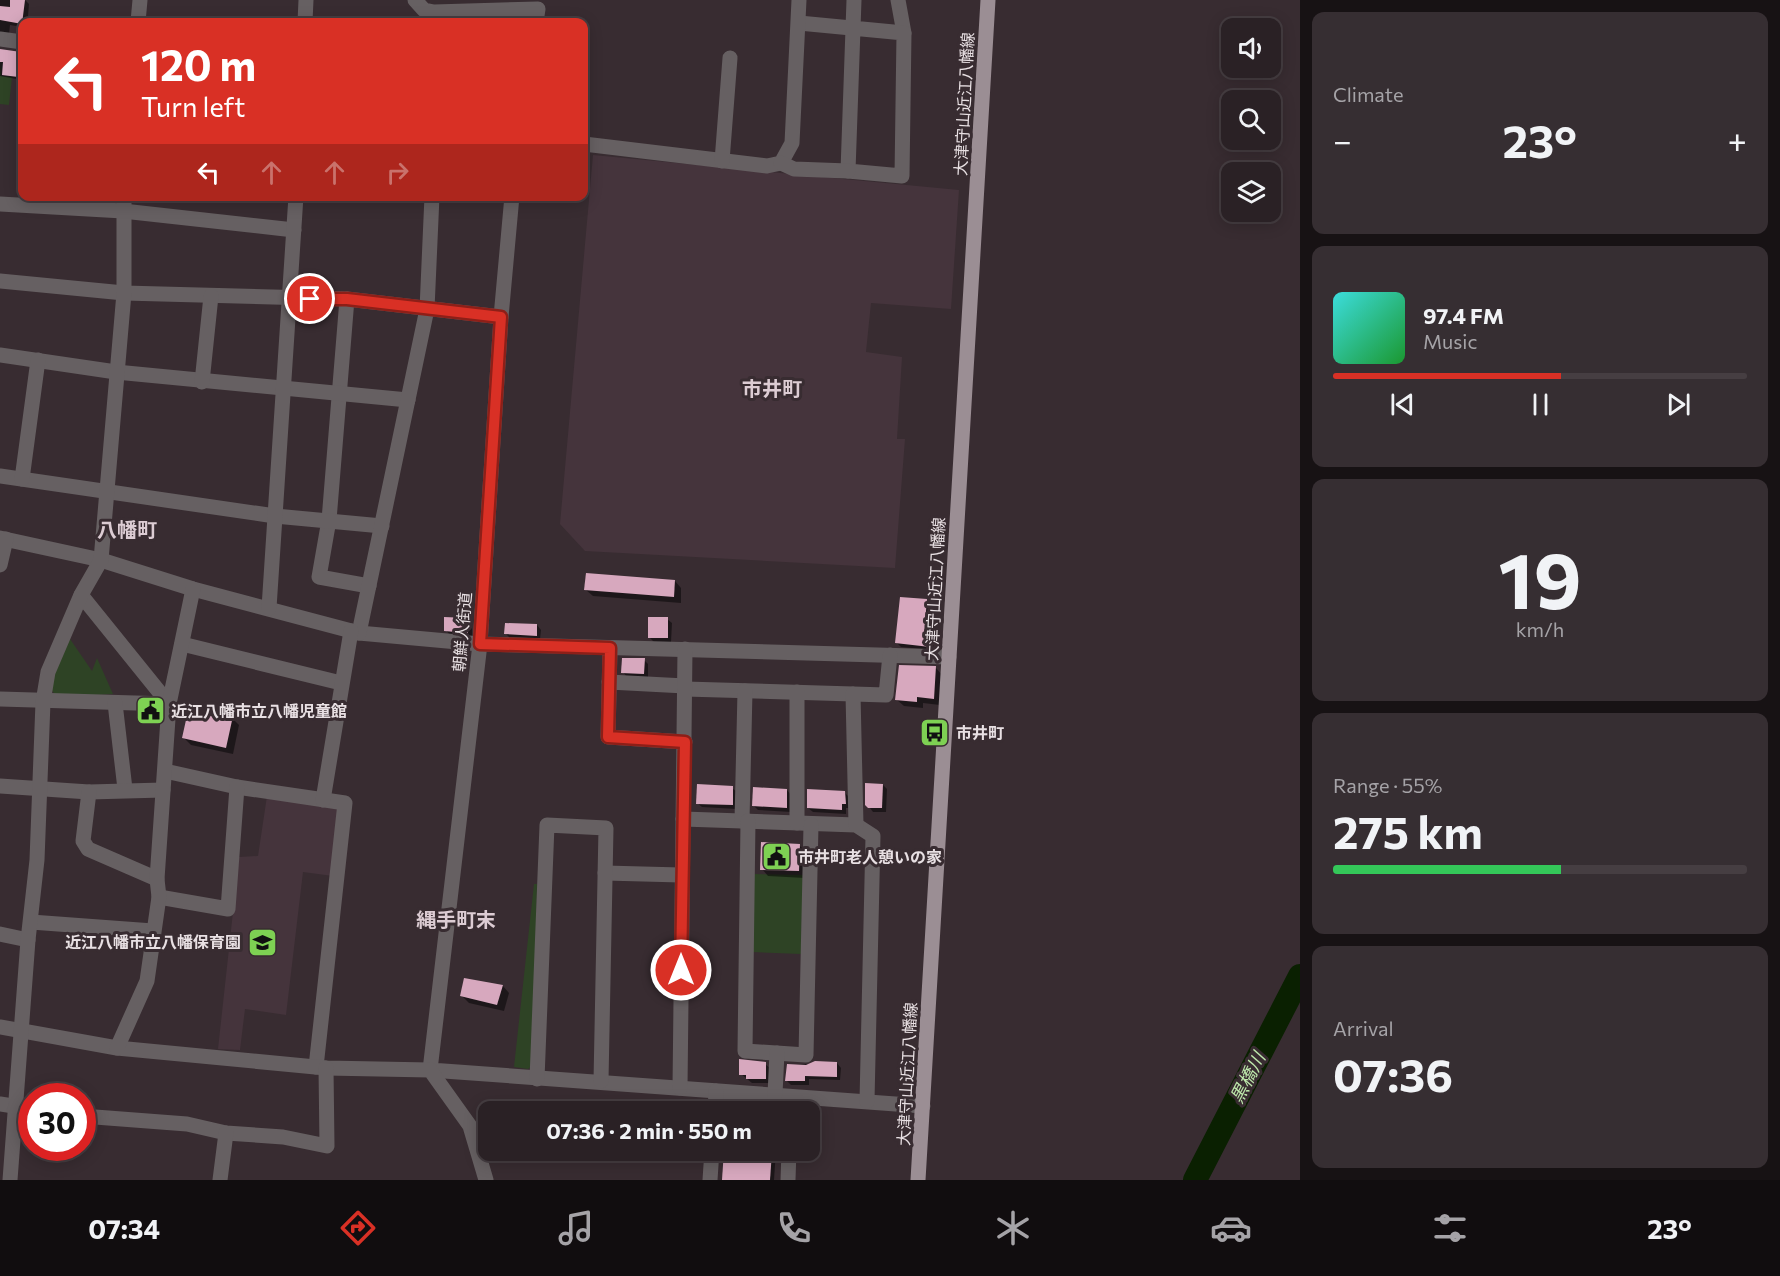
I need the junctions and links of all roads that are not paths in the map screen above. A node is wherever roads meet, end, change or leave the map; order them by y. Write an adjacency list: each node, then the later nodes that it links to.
1 (140, 0): 10 (street)
2 (306, 0): 11 (street)
3 (415, 0): 8 (street)
4 (800, 0): 12 (street)
5 (854, 0): 13 (street)
6 (898, 0): 14 (street)
7 (988, 0): 61 (main road, 大津守山近江八幡線)
8 (496, 5): 9 (street)
9 (538, 11)
10 (138, 18)
11 (305, 18)
12 (799, 24): 13 (street); 20 (street)
13 (853, 28): 14 (street); 21 (street)
14 (904, 33): 21 (street)
15 (0, 39): 16 (street)
16 (18, 41)
17 (730, 58): 19 (street)
18 (588, 144): 19 (street)
19 (722, 161): 20 (street)
20 (781, 163): 21 (street)
21 (848, 171)
22 (296, 201): 27 (street)
23 (432, 201): 33 (street)
24 (512, 201): 34 (street, 朝鮮人街道)
25 (0, 204): 26 (street)
26 (124, 204): 27 (street); 29 (street)
27 (294, 230): 31 (street)
28 (0, 281): 29 (street)
29 (124, 293): 30 (street); 37 (street)
30 (211, 296): 31 (street); 38 (street)
31 (291, 298): 32 (street); 39 (street)
32 (347, 299): 33 (street); 40 (street)
33 (427, 309): 34 (street); 41 (street)
34 (501, 317): 57 (street, 朝鮮人街道)
35 (0, 355): 36 (street)
36 (38, 360): 37 (street); 43 (street)
37 (116, 372): 38 (street); 44 (street)
38 (202, 382): 39 (street)
39 (282, 390): 40 (street); 45 (street)
40 (339, 395): 41 (street); 46 (street)
41 (408, 400): 47 (street)
42 (0, 476): 43 (street)
43 (22, 479): 44 (street)
44 (105, 489): 45 (street); 49 (street)
45 (275, 516): 46 (street); 54 (street)
46 (328, 520): 47 (street); 51 (street)
47 (382, 526): 51 (street)
48 (3, 539): 49 (street); 50 (street)
49 (101, 560): 52 (street); 53 (street)
50 (0, 565)
51 (369, 586): 55 (street)
52 (193, 589): 54 (street); 56 (street)
53 (81, 595): 69 (street); 71 (street)
54 (269, 608): 55 (street)
55 (355, 632): 57 (street); 63 (street)
56 (182, 644): 63 (street); 71 (street)
57 (480, 644): 58 (street); 98 (street, 朝鮮人街道)
58 (610, 648): 59 (street); 62 (street)
59 (685, 649): 60 (street); 64 (street)
60 (890, 655): 61 (street); 67 (street)
61 (950, 657): 110 (main road, 大津守山近江八幡線)
62 (609, 682): 64 (street); 72 (street)
63 (341, 683): 80 (street)
64 (685, 687): 65 (street); 72 (street)
65 (746, 691): 66 (street); 82 (street)
66 (797, 692): 67 (street); 83 (street)
67 (853, 694): 84 (street)
68 (0, 699): 69 (street)
69 (43, 702): 70 (street); 76 (street)
70 (115, 703): 71 (street); 77 (street)
71 (169, 704): 73 (street)
72 (685, 742): 81 (street)
73 (165, 771): 75 (street); 78 (street)
74 (0, 786): 76 (street)
75 (237, 787): 80 (street); 88 (street)
76 (38, 789): 79 (street); 89 (street)
77 (125, 789): 78 (street); 79 (street)
78 (163, 790): 87 (street)
79 (89, 792): 87 (street)
80 (322, 800): 97 (street)
81 (683, 819): 82 (street); 86 (street)
82 (745, 821): 83 (street); 96 (street)
83 (804, 824): 84 (street); 96 (street)
84 (856, 825): 107 (street)
85 (605, 873): 86 (street); 99 (street); 100 (street)
86 (681, 875): 102 (street)
87 (157, 879): 88 (street)
88 (159, 897): 90 (street)
89 (31, 922): 90 (street); 92 (street)
90 (153, 932): 95 (street)
91 (0, 934): 92 (street)
92 (28, 940): 94 (street)
93 (0, 1027): 94 (street)
94 (22, 1030): 95 (street); 101 (street)
95 (117, 1048): 97 (street)
96 (777, 1053): 104 (street)
97 (321, 1067): 98 (street); 113 (street)
98 (430, 1070): 99 (street); 119 (street)
99 (537, 1079): 100 (street)
100 (601, 1081): 102 (street)
101 (23, 1083)
102 (680, 1088): 103 (street)
103 (716, 1091): 104 (street); 105 (street)
104 (775, 1094): 106 (street)
105 (716, 1101)
106 (787, 1101)
107 (867, 1101): 108 (street); 110 (street)
108 (820, 1103)
109 (0, 1104): 111 (street)
110 (923, 1106): 122 (main road, 大津守山近江八幡線)
111 (18, 1107)
112 (96, 1117): 113 (street)
113 (226, 1133): 118 (street)
114 (18, 1139): 117 (street)
115 (711, 1161): 120 (street)
116 (789, 1161): 121 (street)
117 (10, 1180)
118 (220, 1180)
119 (486, 1180)
120 (710, 1180)
121 (788, 1180)
122 (918, 1180)

